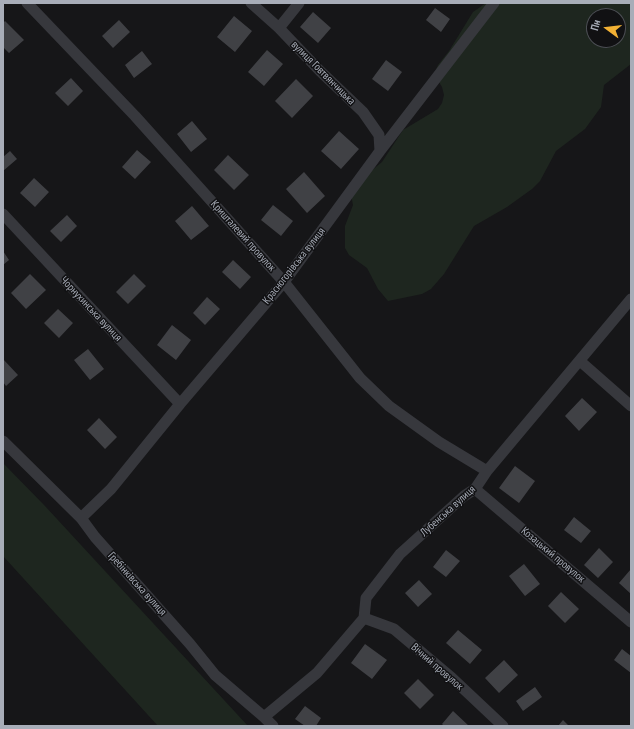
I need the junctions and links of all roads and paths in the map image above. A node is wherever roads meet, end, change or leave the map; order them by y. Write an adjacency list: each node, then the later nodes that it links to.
1 (27, 3): 8 (street, Кришталевий провулок)
2 (251, 3): 5 (street, вулиця Говтвянчицька)
3 (299, 3): 5 (street)
4 (494, 3): 6 (street, Красногорівська вулиця)
5 (279, 28): 6 (street, вулиця Говтвянчицька)
6 (380, 151): 8 (street, Красногорівська вулиця)
7 (3, 214): 11 (street, Чорнухинська вулиця)
8 (284, 282): 11 (street, Красногорівська вулиця); 14 (street, Кришталевий провулок)
9 (631, 299): 10 (street, Лубенська вулиця)
10 (580, 361): 12 (street); 14 (street, Лубенська вулиця)
11 (180, 404): 16 (street, Красногорівська вулиця)
12 (631, 406)
13 (3, 441): 16 (street, Гребінківська вулиця)
14 (487, 471): 15 (street, Лубенська вулиця)
15 (475, 489): 17 (street, Лубенська вулиця); 18 (street, Козацький провулок)
16 (81, 518): 19 (street, Гребінківська вулиця)
17 (364, 618): 19 (street); 21 (street, Вічний провулок)
18 (631, 622)
19 (264, 717): 20 (street, Гребінківська вулиця)
20 (273, 726)
21 (503, 726)

